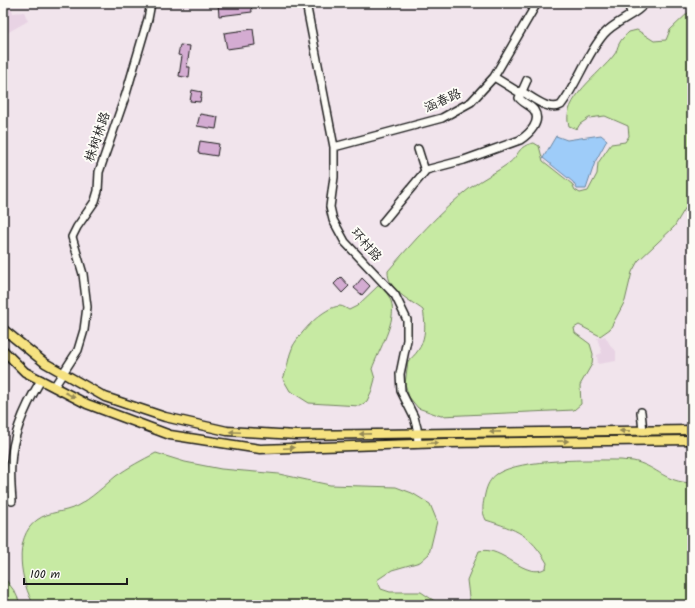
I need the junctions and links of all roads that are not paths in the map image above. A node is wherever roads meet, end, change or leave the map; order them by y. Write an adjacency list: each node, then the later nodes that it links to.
1 (151, 3): 16 (street, 株树林路)
2 (306, 3): 10 (street, 环村路)
3 (537, 3): 7 (street, 涵春路)
4 (628, 3): 6 (street)
5 (645, 3): 6 (street)
6 (631, 13): 9 (street)
7 (494, 77): 9 (street); 10 (street, 涵春路)
8 (527, 80): 9 (street)
9 (520, 92): 12 (street)
10 (334, 147): 22 (street, 环村路)
11 (418, 149): 12 (street)
12 (425, 171): 13 (street)
13 (383, 222)
14 (3, 328): 16 (main road)
15 (3, 350): 17 (main road)
16 (63, 373): 18 (street, 株树林路); 22 (main road, one-way to 16)
17 (41, 380): 18 (main road); 25 (street)
18 (54, 387): 24 (main road, one-way to 24)
19 (641, 412): 21 (street)
20 (692, 430): 21 (main road)
21 (643, 431): 22 (main road, one-way to 22)
22 (418, 433): 24 (street, 环村路)
23 (692, 440): 24 (main road, one-way to 23)
24 (418, 444)
25 (12, 501)

